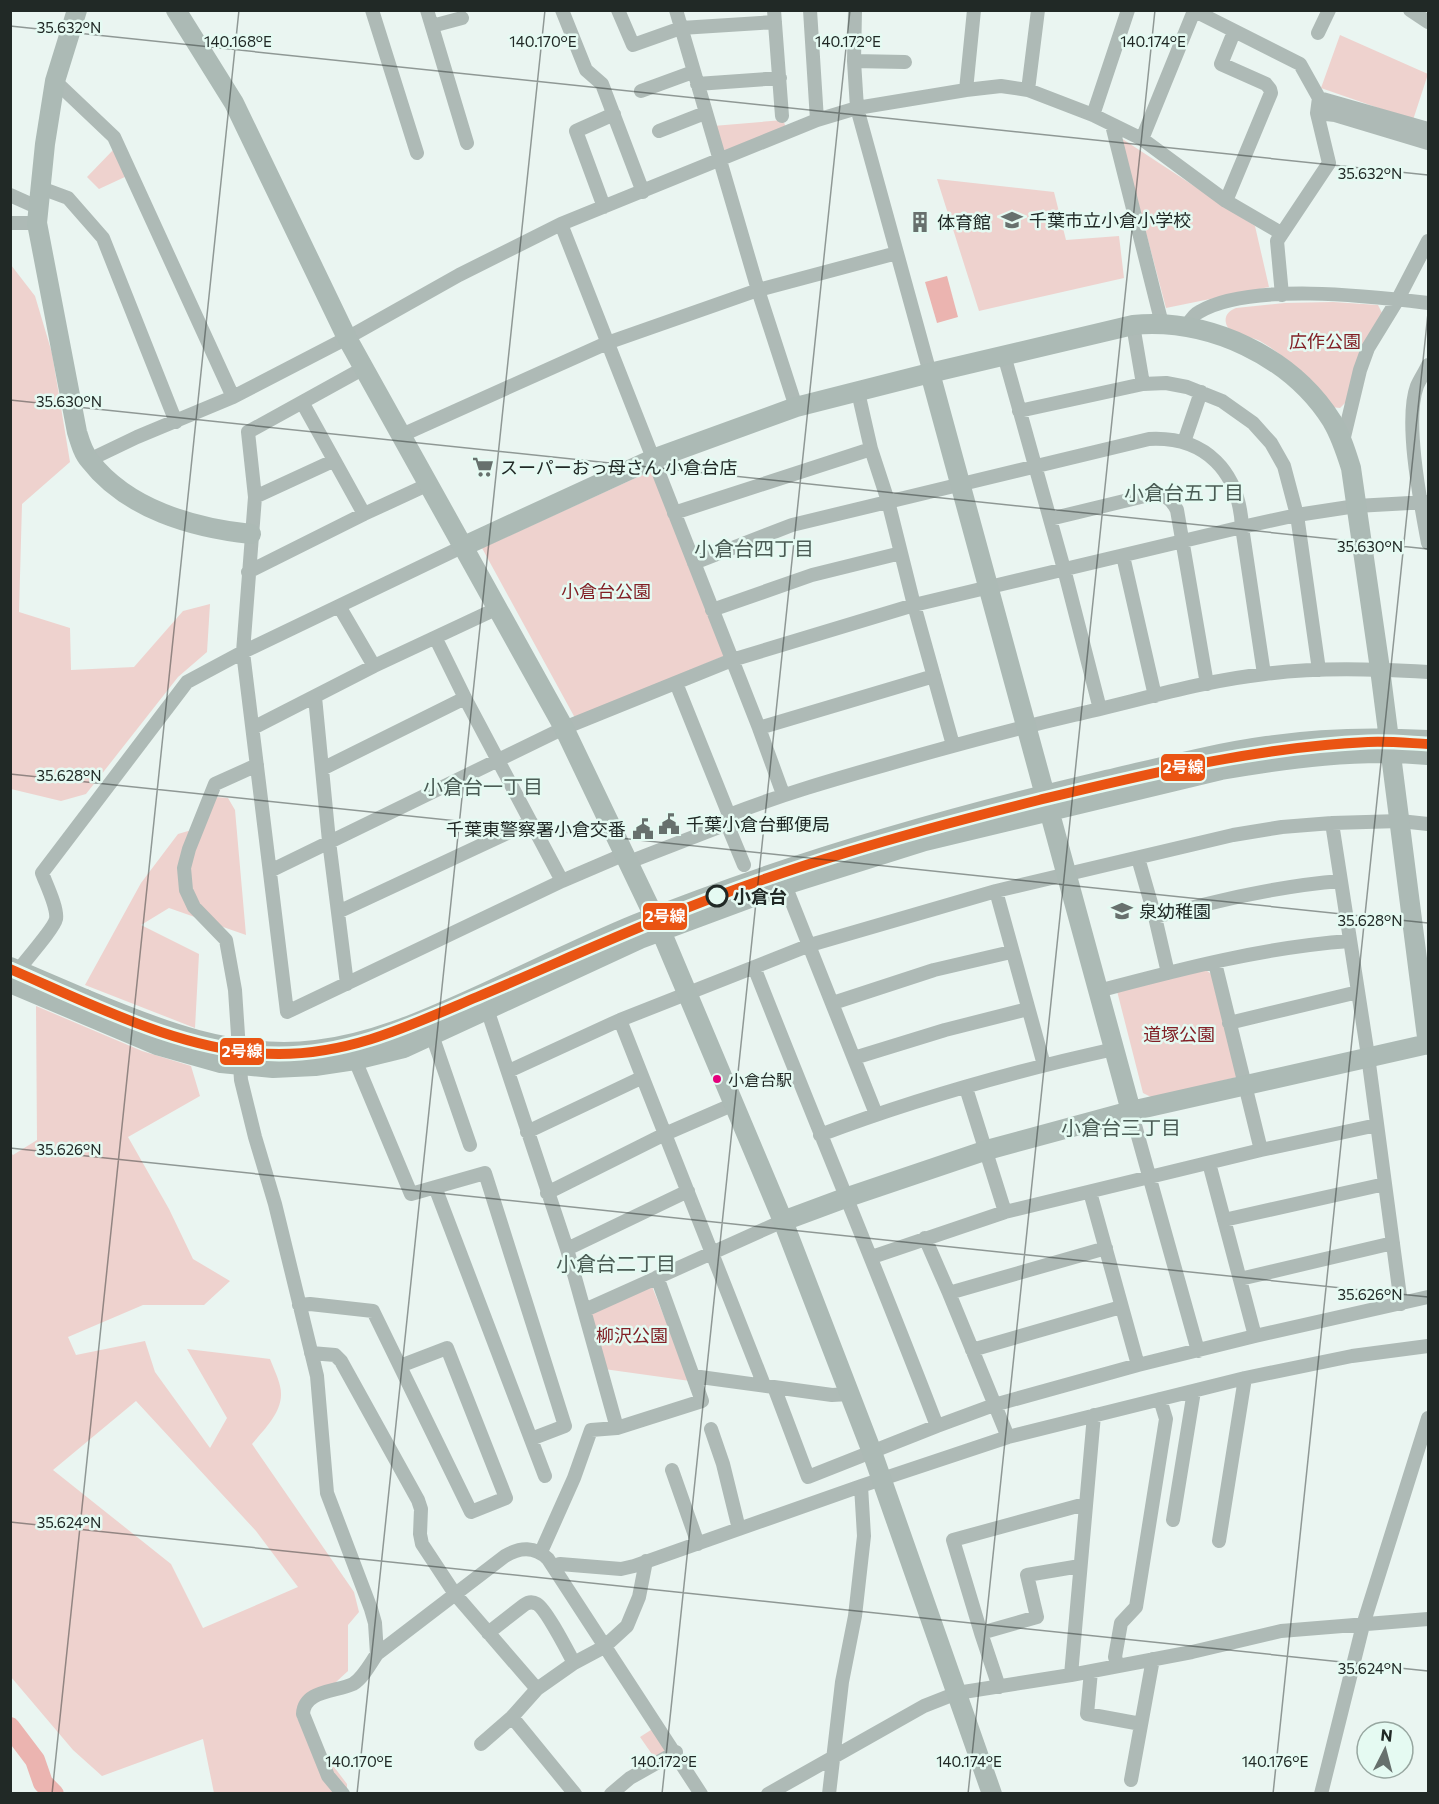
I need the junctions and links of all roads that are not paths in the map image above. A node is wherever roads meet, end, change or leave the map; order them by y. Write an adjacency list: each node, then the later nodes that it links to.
1 (77, 10): 28 (street)
2 (176, 10): 65 (street)
3 (372, 10): 46 (street)
4 (427, 10): 20 (street)
5 (562, 10): 36 (street)
6 (618, 10): 21 (street)
7 (676, 10): 21 (street)
8 (810, 10): 39 (street)
9 (855, 10): 24 (street)
10 (974, 10): 29 (street)
11 (1038, 10): 30 (street)
12 (1128, 10): 37 (street)
13 (1329, 10): 23 (street)
14 (1410, 10): 19 (street)
15 (1193, 11): 17 (street); 43 (street)
16 (775, 16): 21 (street); 27 (street)
17 (1220, 17): 22 (street)
18 (462, 18): 20 (street)
19 (1428, 22)
20 (432, 26): 44 (street)
21 (681, 27): 26 (street)
22 (1234, 32): 32 (street); 50 (street)
23 (1318, 33)
24 (854, 61): 25 (street); 33 (street)
25 (905, 62)
26 (695, 78): 27 (street); 31 (street); 34 (street)
27 (780, 78): 38 (street)
28 (55, 81): 51 (street); 74 (street)
29 (966, 90): 30 (street); 33 (street)
30 (1028, 90): 37 (street)
31 (641, 91)
32 (1319, 98): 35 (street); 41 (street)
33 (857, 108): 39 (street); 57 (street)
34 (705, 113): 42 (street); 47 (street)
35 (1317, 113): 45 (street); 55 (street)
36 (614, 114): 48 (street); 52 (street)
37 (1093, 115): 40 (street)
38 (782, 116)
39 (817, 120): 47 (street)
40 (1112, 125): 43 (street); 62 (street)
41 (1428, 129)
42 (659, 131)
43 (1142, 139): 50 (street)
44 (467, 143)
45 (1428, 143)
46 (417, 153)
47 (719, 160): 48 (street); 58 (street)
48 (643, 192): 52 (street)
49 (10, 195): 51 (street)
50 (1226, 201): 55 (street)
51 (39, 206): 53 (street); 78 (street); 86 (street)
52 (604, 207): 54 (street)
53 (10, 223)
54 (561, 224): 65 (street); 66 (street)
55 (1281, 232): 59 (street)
56 (1428, 241): 60 (street)
57 (897, 253): 58 (street); 70 (street)
58 (758, 290): 66 (street); 76 (street)
59 (1282, 295): 60 (street); 64 (street)
60 (1398, 299): 61 (street); 82 (street)
61 (1428, 303)
62 (1162, 324): 63 (street); 64 (street)
63 (1133, 325): 67 (street); 71 (street)
64 (1187, 326): 82 (street)
65 (347, 338): 69 (street); 74 (street)
66 (607, 343): 79 (street); 85 (street)
67 (1004, 355): 70 (street); 77 (street)
68 (1428, 366): 80 (street)
69 (364, 368): 75 (street); 79 (street)
70 (930, 373): 72 (street); 89 (street)
71 (1143, 384): 73 (street); 77 (street)
72 (858, 392): 76 (street); 84 (street)
73 (1201, 392): 83 (street); 97 (street)
74 (233, 397): 78 (street)
75 (302, 402): 87 (street); 91 (street)
76 (796, 407): 85 (street)
77 (1019, 411): 88 (street)
78 (176, 422): 86 (street)
79 (402, 435): 90 (street)
80 (1414, 438): 81 (street); 93 (street)
81 (1428, 439)
82 (1343, 441): 94 (street)
83 (1185, 442): 88 (street); 99 (street)
84 (872, 449): 92 (street); 95 (street)
85 (653, 459): 95 (street); 103 (street)
86 (89, 460): 100 (street)
87 (333, 461): 91 (street); 96 (street)
88 (1034, 467): 89 (street); 98 (street)
89 (960, 483): 92 (street); 109 (street)
90 (429, 484): 96 (street); 103 (street)
91 (255, 497): 100 (street)
92 (888, 501): 104 (street); 106 (street)
93 (1424, 502): 94 (street); 102 (street)
94 (1356, 506): 97 (street); 118 (street)
95 (674, 513): 106 (street)
96 (364, 514): 108 (street)
97 (1297, 515): 99 (street); 119 (street)
98 (1050, 519): 101 (street); 107 (street)
99 (1242, 527): 101 (street); 121 (street)
100 (250, 534): 108 (street)
101 (1182, 541): 105 (street); 124 (street)
102 (1428, 543)
103 (464, 546): 111 (street); 112 (street)
104 (901, 553): 110 (street); 113 (street)
105 (1123, 556): 107 (street); 125 (street)
106 (694, 563): 113 (street)
107 (1064, 569): 109 (street); 128 (street)
108 (248, 572): 115 (street)
109 (989, 587): 110 (street); 129 (street)
110 (914, 605): 116 (street); 122 (street)
111 (339, 606): 115 (street); 117 (street)
112 (498, 608): 114 (street); 131 (street)
113 (712, 610): 116 (street)
114 (436, 639): 117 (street); 127 (street)
115 (243, 652): 130 (street); 167 (street)
116 (732, 660): 123 (street); 132 (street)
117 (374, 666): 126 (street)
118 (1380, 669): 119 (street); 120 (street); 135 (street)
119 (1319, 670): 121 (street)
120 (1428, 672)
121 (1264, 674): 124 (street)
122 (934, 676): 132 (street); 134 (street)
123 (676, 683): 131 (street); 142 (street)
124 (1207, 684): 125 (street)
125 (1155, 696): 128 (street)
126 (315, 697): 130 (street); 139 (street)
127 (465, 698): 137 (street); 139 (street)
128 (1100, 709): 129 (street)
129 (1027, 726): 134 (street); 141 (street)
130 (253, 728): 138 (street)
131 (564, 728): 137 (street); 148 (street)
132 (759, 728): 140 (street)
133 (1428, 740): 135 (street)
134 (953, 745): 140 (street)
135 (1390, 746): 136 (street); 141 (street); 143 (street)
136 (1428, 755)
137 (499, 761): 144 (street); 147 (street)
138 (257, 765): 151 (street); 182 (street)
139 (322, 769): 147 (street)
140 (783, 794): 142 (street)
141 (1047, 803): 152 (street); 155 (street); 159 (street)
142 (728, 820): 148 (street); 150 (street)
143 (1400, 821): 145 (street); 146 (street); 179 (street)
144 (531, 822): 153 (street); 157 (street)
145 (1332, 823): 149 (street); 154 (street)
146 (1428, 824)
147 (329, 841): 151 (street); 157 (street)
148 (627, 858): 153 (street); 159 (street)
149 (1137, 858): 152 (street); 158 (street)
150 (744, 864)
151 (270, 871): 168 (street)
152 (1066, 873): 156 (street); 169 (street)
153 (562, 881): 168 (street)
154 (1341, 881): 158 (street); 160 (street)
155 (785, 885): 159 (street); 161 (street)
156 (996, 891): 161 (street); 162 (street)
157 (338, 912): 168 (street)
158 (1155, 917): 166 (street)
159 (658, 924): 170 (street); 174 (street); 182 (street)
160 (1350, 941): 163 (street); 171 (street)
161 (810, 945): 165 (street); 172 (street)
162 (1011, 951): 172 (street); 175 (street)
163 (1215, 963): 166 (street); 177 (street)
164 (10, 967): 173 (street, bridge)
165 (754, 967): 170 (street); 196 (street)
166 (1168, 973): 169 (street)
167 (10, 982): 173 (street)
168 (347, 984)
169 (1098, 990): 180 (street)
170 (688, 992): 176 (street); 190 (street)
171 (1358, 992): 177 (street); 181 (street)
172 (832, 1003): 183 (street)
173 (82, 1006): 182 (street)
174 (487, 1009): 178 (street); 186 (street)
175 (1028, 1010): 183 (street); 185 (street)
176 (620, 1020): 186 (street); 187 (street)
177 (1229, 1023): 188 (street)
178 (432, 1035): 184 (street); 197 (street)
179 (1428, 1044): 181 (street)
180 (1114, 1049): 185 (street); 191 (street)
181 (1368, 1056): 188 (street); 193 (street)
182 (239, 1057): 184 (street); 222 (street)
183 (854, 1058): 192 (street)
184 (355, 1060): 203 (street)
185 (1044, 1065): 189 (street)
186 (509, 1071): 194 (street)
187 (641, 1078): 194 (street); 195 (street)
188 (1244, 1086): 191 (street); 199 (street)
189 (966, 1088): 192 (street); 198 (street)
190 (734, 1104): 195 (street); 210 (street)
191 (1131, 1111): 198 (street); 201 (street)
192 (876, 1114): 196 (street)
193 (1377, 1125): 199 (street); 202 (street)
194 (527, 1132): 206 (street)
195 (665, 1134): 204 (street); 206 (street)
196 (820, 1135): 207 (street)
197 (470, 1144)
198 (987, 1150): 207 (street); 208 (street)
199 (1261, 1150): 200 (street)
200 (1209, 1162): 201 (street); 209 (street)
201 (1149, 1176): 205 (street); 228 (street)
202 (1385, 1184): 209 (street); 212 (street)
203 (435, 1187): 245 (street); 245 (street)
204 (688, 1191): 214 (street); 215 (street)
205 (1090, 1192): 208 (street); 213 (street)
206 (547, 1193): 214 (street)
207 (845, 1198): 210 (street); 216 (street)
208 (1005, 1212): 211 (street)
209 (1224, 1220): 218 (street)
210 (783, 1221): 215 (street); 236 (street)
211 (925, 1238): 216 (street); 219 (street)
212 (1393, 1243): 218 (street); 221 (street)
213 (1106, 1248): 219 (street); 223 (street)
214 (567, 1250): 224 (street)
215 (712, 1252): 217 (street); 234 (street)
216 (872, 1257): 241 (street)
217 (657, 1276): 224 (street); 232 (street)
218 (1240, 1280): 225 (street)
219 (950, 1293): 227 (street)
220 (1428, 1297): 221 (street)
221 (1401, 1304): 225 (street)
222 (300, 1305): 229 (street); 231 (street)
223 (1121, 1307): 227 (street); 230 (street)
224 (585, 1310): 242 (street)
225 (1255, 1336): 228 (street)
226 (1428, 1346): 233 (street)
227 (972, 1350): 238 (street)
228 (1198, 1351): 230 (street)
229 (311, 1353): 262 (street); 268 (street)
230 (1138, 1365): 238 (street)
231 (400, 1366): 231 (street)
232 (693, 1376): 234 (street); 242 (street)
233 (1245, 1378): 235 (street); 256 (street)
234 (769, 1386): 236 (street); 246 (street)
235 (1194, 1391): 237 (street); 254 (street)
236 (849, 1394): 246 (street)
237 (1160, 1399): 239 (street); 271 (street)
238 (994, 1405): 241 (street); 244 (street)
239 (1094, 1415): 244 (street); 253 (street)
240 (1428, 1418): 247 (street)
241 (937, 1426): 246 (street)
242 (617, 1428): 258 (street)
243 (711, 1429): 255 (street)
244 (1008, 1437): 251 (street)
245 (531, 1439): 250 (street)
246 (872, 1452): 251 (street)
247 (1414, 1462): 248 (street); 264 (street)
248 (1428, 1466)
249 (672, 1470): 257 (street)
250 (545, 1476)
251 (881, 1479): 252 (street); 276 (street)
252 (861, 1486): 255 (street); 281 (street)
253 (1085, 1504): 261 (street); 266 (street)
254 (1173, 1520)
255 (739, 1529): 257 (street)
256 (1220, 1541)
257 (698, 1544): 259 (street)
258 (541, 1552): 260 (street); 262 (street)
259 (646, 1561): 260 (street); 267 (street)
260 (554, 1566): 267 (street)
261 (1080, 1566): 266 (street); 273 (street)
262 (455, 1594): 265 (street); 268 (street)
263 (1428, 1619): 264 (street)
264 (1363, 1625): 269 (street); 290 (street)
265 (488, 1633): 270 (street); 275 (street)
266 (981, 1633): 274 (street)
267 (604, 1647): 270 (street); 280 (street)
268 (377, 1654): 283 (street)
269 (1153, 1659): 271 (street); 278 (street)
270 (574, 1663): 275 (street)
271 (1118, 1666): 272 (street)
272 (1091, 1671): 273 (street); 278 (street)
273 (1071, 1675): 274 (street)
274 (999, 1686): 276 (street)
275 (537, 1689): 277 (street)
276 (957, 1693): 281 (street); 289 (street)
277 (512, 1717): 279 (street); 284 (street)
278 (1141, 1724): 282 (street)
279 (481, 1744)
280 (676, 1752): 285 (street); 286 (street)
281 (833, 1756): 287 (street); 288 (street)
282 (1131, 1780)
283 (343, 1794)
284 (575, 1794)
285 (611, 1794)
286 (702, 1794)
287 (768, 1794)
288 (828, 1794)
289 (992, 1794)
290 (1321, 1794)

